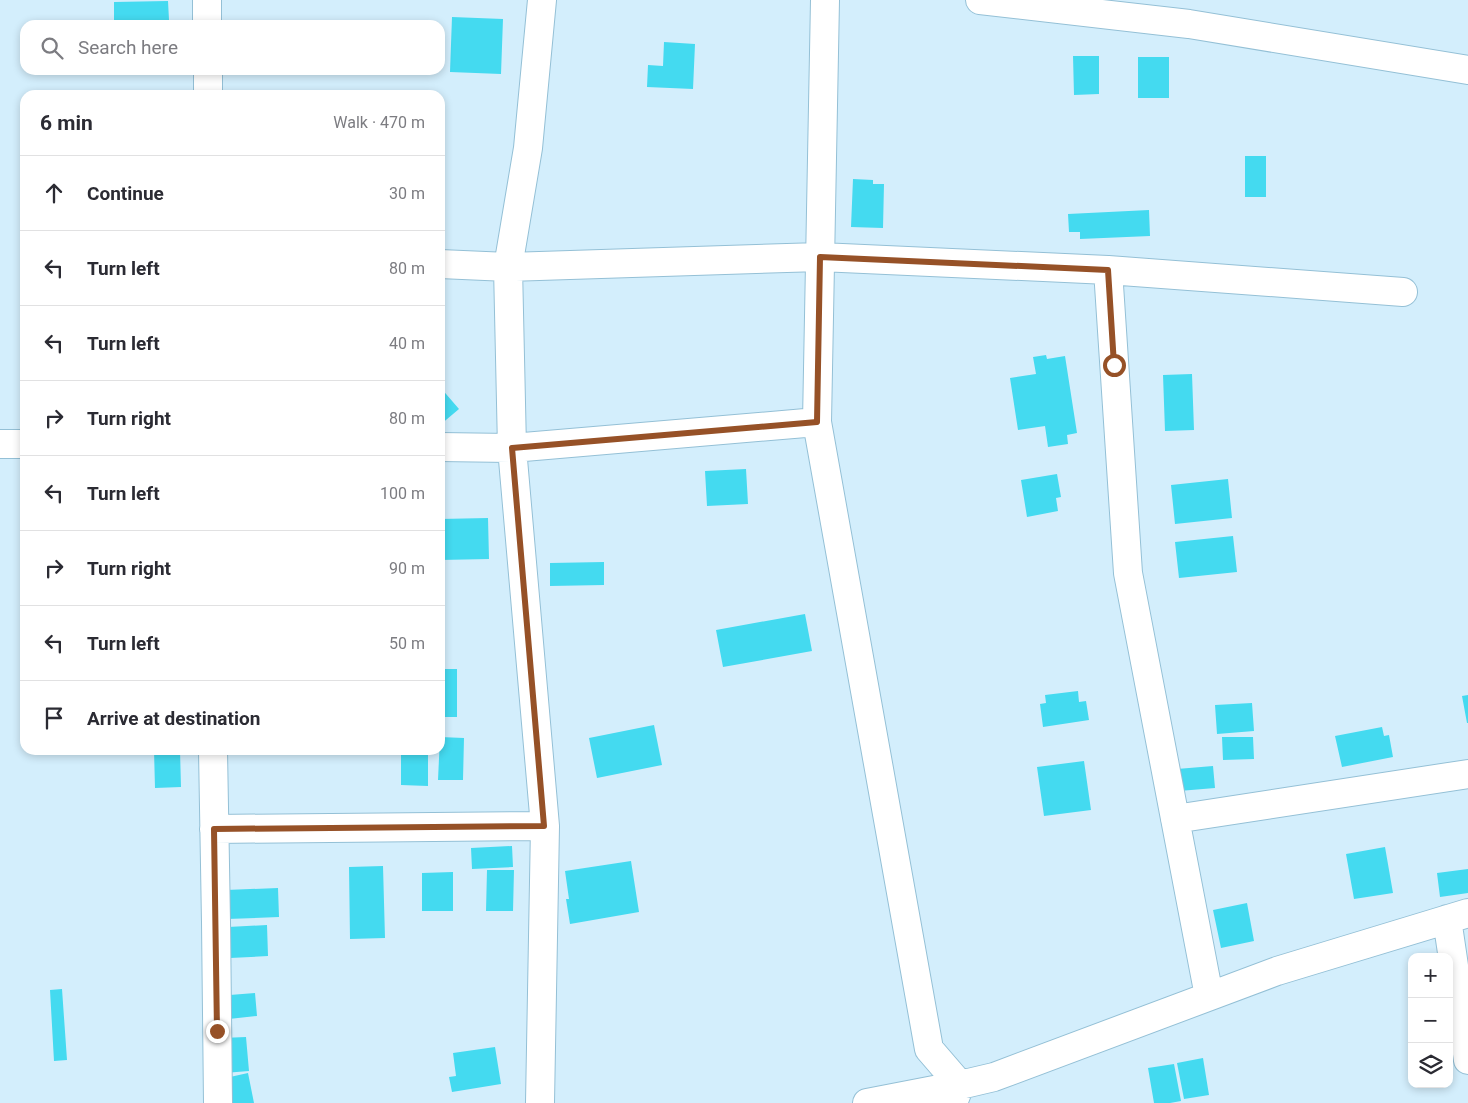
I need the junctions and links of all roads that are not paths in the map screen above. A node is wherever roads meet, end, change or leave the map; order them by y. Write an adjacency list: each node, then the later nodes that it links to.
1 (207, 0): 5 (street)
2 (542, 0): 11 (street)
3 (825, 0): 9 (street)
4 (980, 0): 6 (street)
5 (207, 20)
6 (1468, 70)
7 (208, 75): 8 (street)
8 (208, 90)
9 (820, 257): 11 (street); 12 (street); 14 (street)
10 (445, 264): 11 (street)
11 (508, 267): 18 (street)
12 (1108, 270): 13 (street); 21 (street)
13 (1403, 292)
14 (817, 422): 18 (street); 27 (street)
15 (0, 444): 16 (street)
16 (20, 444)
17 (445, 447): 18 (street)
18 (512, 448): 22 (street)
19 (213, 755): 23 (street)
20 (1468, 774): 21 (street)
21 (1175, 818): 25 (street)
22 (544, 826): 23 (street); 29 (street)
23 (214, 829): 28 (street)
24 (1458, 916): 25 (street); 26 (street)
25 (1209, 996): 27 (street)
26 (1468, 1060)
27 (956, 1094): 30 (street)
28 (218, 1103)
29 (540, 1103)
30 (867, 1103)

